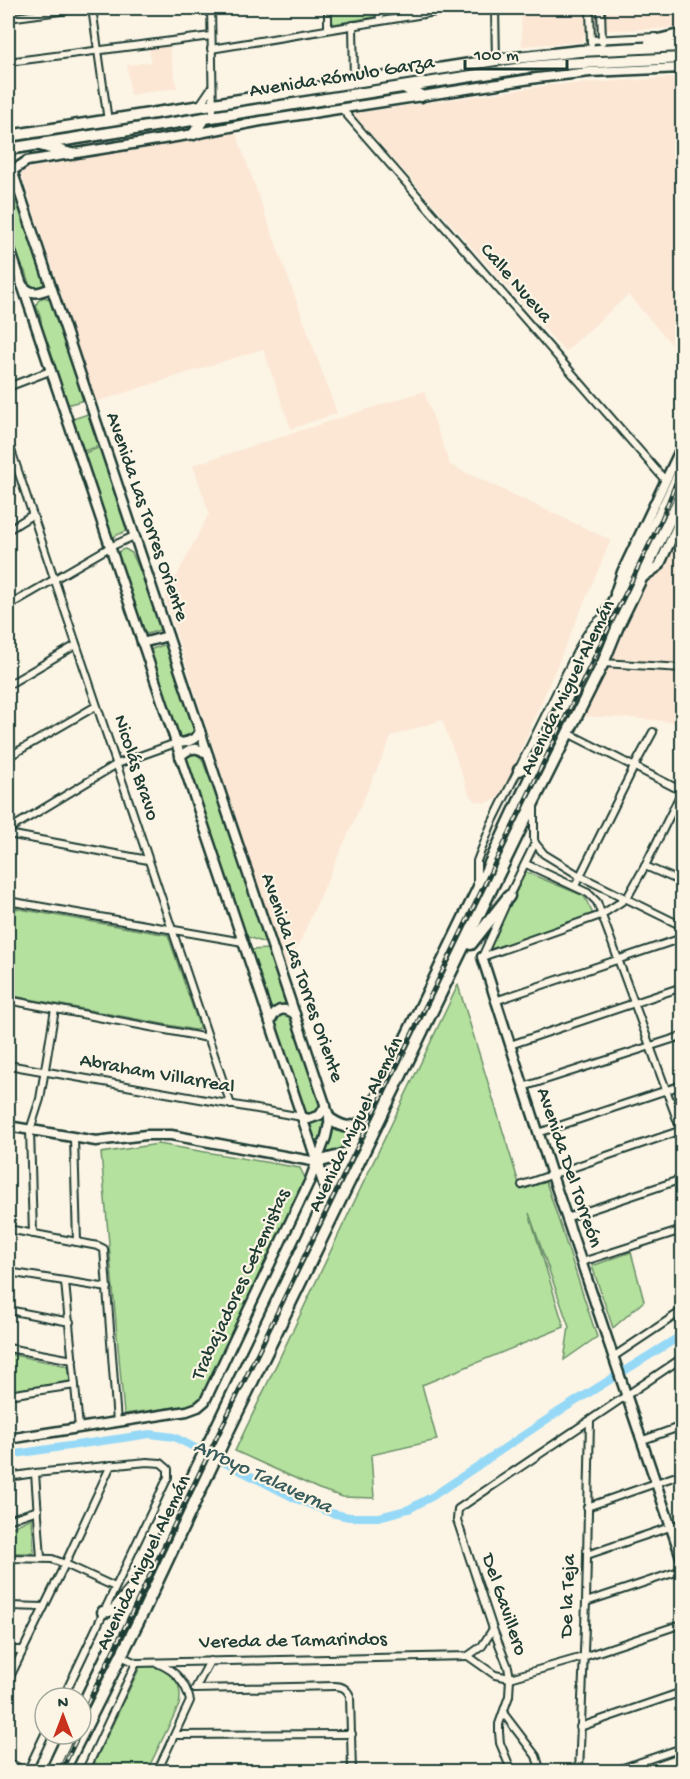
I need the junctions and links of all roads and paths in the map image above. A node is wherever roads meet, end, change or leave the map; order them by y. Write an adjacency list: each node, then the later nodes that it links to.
1 (84, 8): 10 (street)
2 (93, 8): 17 (street)
3 (211, 8): 14 (street)
4 (328, 8): 13 (street)
5 (380, 8): 11 (street)
6 (460, 8): 11 (street)
7 (495, 8): 20 (street)
8 (590, 8): 18 (street)
9 (601, 8): 18 (street)
10 (8, 18)
11 (380, 20): 12 (street)
12 (353, 25): 13 (street); 24 (street)
13 (328, 29): 16 (street)
14 (211, 36): 16 (street); 17 (street)
15 (681, 38): 18 (main road, Avenida Rómulo Garza)
16 (211, 49): 26 (street)
17 (98, 51): 21 (street); 35 (street)
18 (600, 56): 19 (main road, Avenida Rómulo Garza); 20 (main road, Avenida Rómulo Garza); 22 (street); 23 (main road, Avenida Rómulo Garza); 25 (street)
19 (682, 58)
20 (496, 60): 23 (street); 24 (main road, Avenida Rómulo Garza)
21 (8, 62)
22 (682, 68)
23 (499, 72): 25 (street); 27 (main road, Avenida Rómulo Garza)
24 (354, 82): 30 (main road, Avenida Rómulo Garza)
25 (504, 83): 28 (street)
26 (212, 87): 30 (street); 31 (street)
27 (404, 87): 28 (main road); 29 (main road, Avenida Rómulo Garza)
28 (421, 96): 32 (street)
29 (307, 102): 33 (main road); 34 (main road, Avenida Rómulo Garza)
30 (214, 104): 31 (main road, Avenida Rómulo Garza); 34 (street)
31 (199, 106): 35 (main road, Avenida Rómulo Garza)
32 (341, 108): 33 (street); 53 (street, Calle Nueva)
33 (300, 115): 36 (street)
34 (208, 117): 36 (main road); 38 (main road, Avenida Rómulo Garza)
35 (108, 121): 37 (main road, Avenida Rómulo Garza)
36 (194, 134): 40 (street)
37 (8, 136)
38 (37, 144): 39 (main road, Avenida Rómulo Garza); 40 (main road)
39 (8, 148)
40 (71, 154): 42 (street)
41 (8, 158): 42 (street, Avenida Las Torres Oriente)
42 (12, 171): 45 (street, Avenida Las Torres Oriente)
43 (8, 243): 44 (street)
44 (21, 285): 45 (street); 46 (street)
45 (52, 290): 46 (street); 58 (street, Avenida Las Torres Oriente)
46 (30, 311): 47 (street)
47 (50, 371): 48 (street); 59 (street)
48 (8, 387)
49 (8, 441): 51 (street, Nicolás Bravo)
50 (682, 446): 53 (street)
51 (10, 455): 55 (street, Nicolás Bravo)
52 (682, 468): 62 (main road, Avenida Miguel Alemán)
53 (665, 480): 62 (street)
54 (682, 494): 60 (main road, Avenida Miguel Alemán)
55 (32, 515): 57 (street); 61 (street, Nicolás Bravo)
56 (682, 516): 60 (street)
57 (8, 530)
58 (134, 536): 59 (street); 65 (street, Avenida Las Torres Oriente)
59 (110, 547): 61 (street); 66 (street)
60 (642, 578): 68 (main road, Avenida Miguel Alemán)
61 (54, 579): 63 (street); 67 (street, Nicolás Bravo)
62 (614, 603): 64 (main road, Avenida Miguel Alemán)
63 (8, 606)
64 (606, 615): 79 (main road, Avenida Miguel Alemán); 82 (street)
65 (168, 636): 66 (street); 72 (street, Avenida Las Torres Oriente)
66 (142, 643): 75 (street)
67 (76, 645): 70 (street); 71 (street, Nicolás Bravo)
68 (603, 663): 69 (street); 74 (main road, Avenida Miguel Alemán)
69 (682, 668)
70 (8, 685)
71 (96, 706): 77 (street); 80 (street, Nicolás Bravo)
72 (200, 731): 75 (street); 76 (street, Avenida Las Torres Oriente)
73 (653, 732): 81 (street)
74 (568, 733): 81 (street); 84 (main road, Avenida Miguel Alemán)
75 (176, 743): 78 (street); 80 (street)
76 (208, 755): 78 (street); 110 (street, Avenida Las Torres Oriente)
77 (8, 757)
78 (180, 757): 101 (street)
79 (540, 758): 82 (main road); 93 (main road, Avenida Miguel Alemán)
80 (117, 765): 85 (street); 87 (street, Nicolás Bravo)
81 (634, 767): 83 (street); 90 (street)
82 (519, 770): 93 (street)
83 (682, 791): 89 (street)
84 (534, 801): 86 (street); 103 (main road, Avenida Miguel Alemán)
85 (8, 832): 87 (street)
86 (535, 843): 88 (street); 90 (street)
87 (148, 860): 99 (street, Nicolás Bravo)
88 (526, 864): 92 (street); 94 (street)
89 (645, 866): 91 (street); 95 (street)
90 (580, 876): 92 (street); 95 (street)
91 (682, 882)
92 (575, 886): 97 (street)
93 (477, 891): 124 (main road, Avenida Miguel Alemán)
94 (509, 896): 102 (street); 103 (main road)
95 (627, 898): 97 (street); 98 (street)
96 (8, 901): 99 (street)
97 (602, 915): 102 (street); 104 (street)
98 (682, 926)
99 (172, 930): 101 (street); 113 (street, Nicolás Bravo)
100 (682, 938): 104 (street)
101 (243, 942): 111 (street)
102 (482, 957): 107 (street, Avenida Del Torreón)
103 (459, 958): 162 (main road, Avenida Miguel Alemán)
104 (617, 959): 107 (street); 108 (street)
105 (682, 987): 108 (street)
106 (8, 1000): 109 (street)
107 (495, 1001): 114 (street, Avenida Del Torreón)
108 (634, 1003): 114 (street); 115 (street)
109 (55, 1009): 113 (street); 117 (street)
110 (295, 1014): 111 (street); 122 (street, Avenida Las Torres Oriente)
111 (270, 1022): 123 (street)
112 (682, 1036): 115 (street)
113 (208, 1038): 121 (street, Nicolás Bravo)
114 (510, 1045): 119 (street, Avenida Del Torreón)
115 (651, 1046): 119 (street); 120 (street)
116 (8, 1065): 117 (street, Abraham Villarreal)
117 (45, 1071): 121 (street, Abraham Villarreal); 127 (street)
118 (682, 1085): 120 (street)
119 (523, 1086): 129 (street, Avenida Del Torreón)
120 (667, 1090): 128 (street); 129 (street)
121 (231, 1105): 123 (street, Abraham Villarreal)
122 (326, 1105): 123 (street); 125 (street, Avenida Las Torres Oriente)
123 (302, 1117): 132 (street)
124 (367, 1118): 125 (main road); 131 (main road, Avenida Miguel Alemán)
125 (330, 1119): 132 (street)
126 (8, 1126): 127 (street)
127 (30, 1130): 130 (street); 140 (street)
128 (682, 1132): 133 (street)
129 (538, 1133): 133 (street, Avenida Del Torreón)
130 (74, 1138): 132 (street); 141 (street)
131 (350, 1152): 132 (main road); 136 (main road, Avenida Miguel Alemán)
132 (317, 1162): 136 (main road); 157 (street, Trabajadores Cetemistas)
133 (552, 1175): 135 (street); 137 (street, Avenida Del Torreón)
134 (682, 1179): 137 (street)
135 (522, 1185)
136 (328, 1195): 162 (main road, Avenida Miguel Alemán)
137 (567, 1218): 142 (street, Avenida Del Torreón)
138 (8, 1229): 140 (street)
139 (682, 1230): 142 (street)
140 (33, 1234): 141 (street)
141 (77, 1242): 145 (street)
142 (582, 1262): 152 (street, Avenida Del Torreón)
143 (8, 1272): 144 (street)
144 (65, 1282): 145 (street); 148 (street)
145 (108, 1288): 157 (street)
146 (8, 1310): 148 (street)
147 (682, 1311): 152 (street)
148 (70, 1322): 151 (street)
149 (8, 1348): 151 (street)
150 (682, 1358): 154 (street)
151 (72, 1360): 153 (street)
152 (615, 1361): 154 (street, Avenida Del Torreón)
153 (75, 1385): 155 (street); 159 (street)
154 (626, 1393): 156 (street); 161 (street)
155 (8, 1395)
156 (590, 1421): 168 (street, De la Teja); 186 (street, Del Gavillero)
157 (117, 1422): 159 (street, Trabajadores Cetemistas)
158 (682, 1426): 161 (street)
159 (79, 1428): 160 (street, Trabajadores Cetemistas)
160 (8, 1439)
161 (643, 1440): 167 (street)
162 (217, 1442): 179 (main road, Avenida Miguel Alemán); 189 (main road, Avenida Miguel Alemán)
163 (111, 1465): 164 (street); 177 (street); 180 (street, Avenida Miguel Alemán)
164 (35, 1473): 166 (street); 169 (street)
165 (682, 1474): 167 (street)
166 (8, 1477)
167 (656, 1483): 168 (street); 172 (street)
168 (587, 1507): 173 (street, De la Teja)
169 (38, 1510): 170 (street); 175 (street)
170 (8, 1520)
171 (682, 1523): 172 (street)
172 (671, 1527): 173 (street); 176 (street)
173 (587, 1555): 181 (street, De la Teja)
174 (8, 1558): 175 (street)
175 (41, 1558): 177 (street)
176 (682, 1560)
177 (65, 1564): 180 (street); 183 (street)
178 (682, 1570): 181 (street)
179 (146, 1574): 184 (main road); 198 (main road, Avenida Miguel Alemán)
180 (116, 1587): 184 (street, Avenida Miguel Alemán)
181 (586, 1602): 191 (street, De la Teja)
182 (8, 1606): 183 (street)
183 (44, 1607): 188 (street)
184 (103, 1612): 197 (street, Avenida Miguel Alemán)
185 (682, 1624): 191 (street)
186 (493, 1629): 190 (street); 195 (street, Del Gavillero)
187 (8, 1650): 188 (street)
188 (22, 1650): 196 (street)
189 (120, 1656): 194 (street, Vereda de Tamarindos); 210 (main road, Avenida Miguel Alemán)
190 (468, 1656): 192 (street, Vereda de Tamarindos); 195 (street)
191 (583, 1657): 195 (street); 201 (street, De la Teja)
192 (210, 1661): 193 (street, Vereda de Tamarindos); 202 (street)
193 (155, 1662): 194 (street, Vereda de Tamarindos); 203 (street)
194 (136, 1663): 211 (street)
195 (510, 1678): 200 (street, Del Gavillero)
196 (8, 1681)
197 (69, 1686)
198 (92, 1686)
199 (682, 1692): 201 (street)
200 (504, 1714): 214 (street, Del Gavillero); 215 (street)
201 (580, 1727): 216 (street, De la Teja)
202 (352, 1734): 203 (street); 213 (street)
203 (175, 1735): 212 (street)
204 (39, 1746): 208 (street)
205 (63, 1746): 209 (main road)
206 (682, 1748): 217 (street)
207 (8, 1762): 208 (street)
208 (27, 1772)
209 (51, 1772)
210 (63, 1772)
211 (86, 1772)
212 (157, 1772)
213 (352, 1772)
214 (512, 1772)
215 (542, 1772)
216 (579, 1772)
217 (611, 1772)

